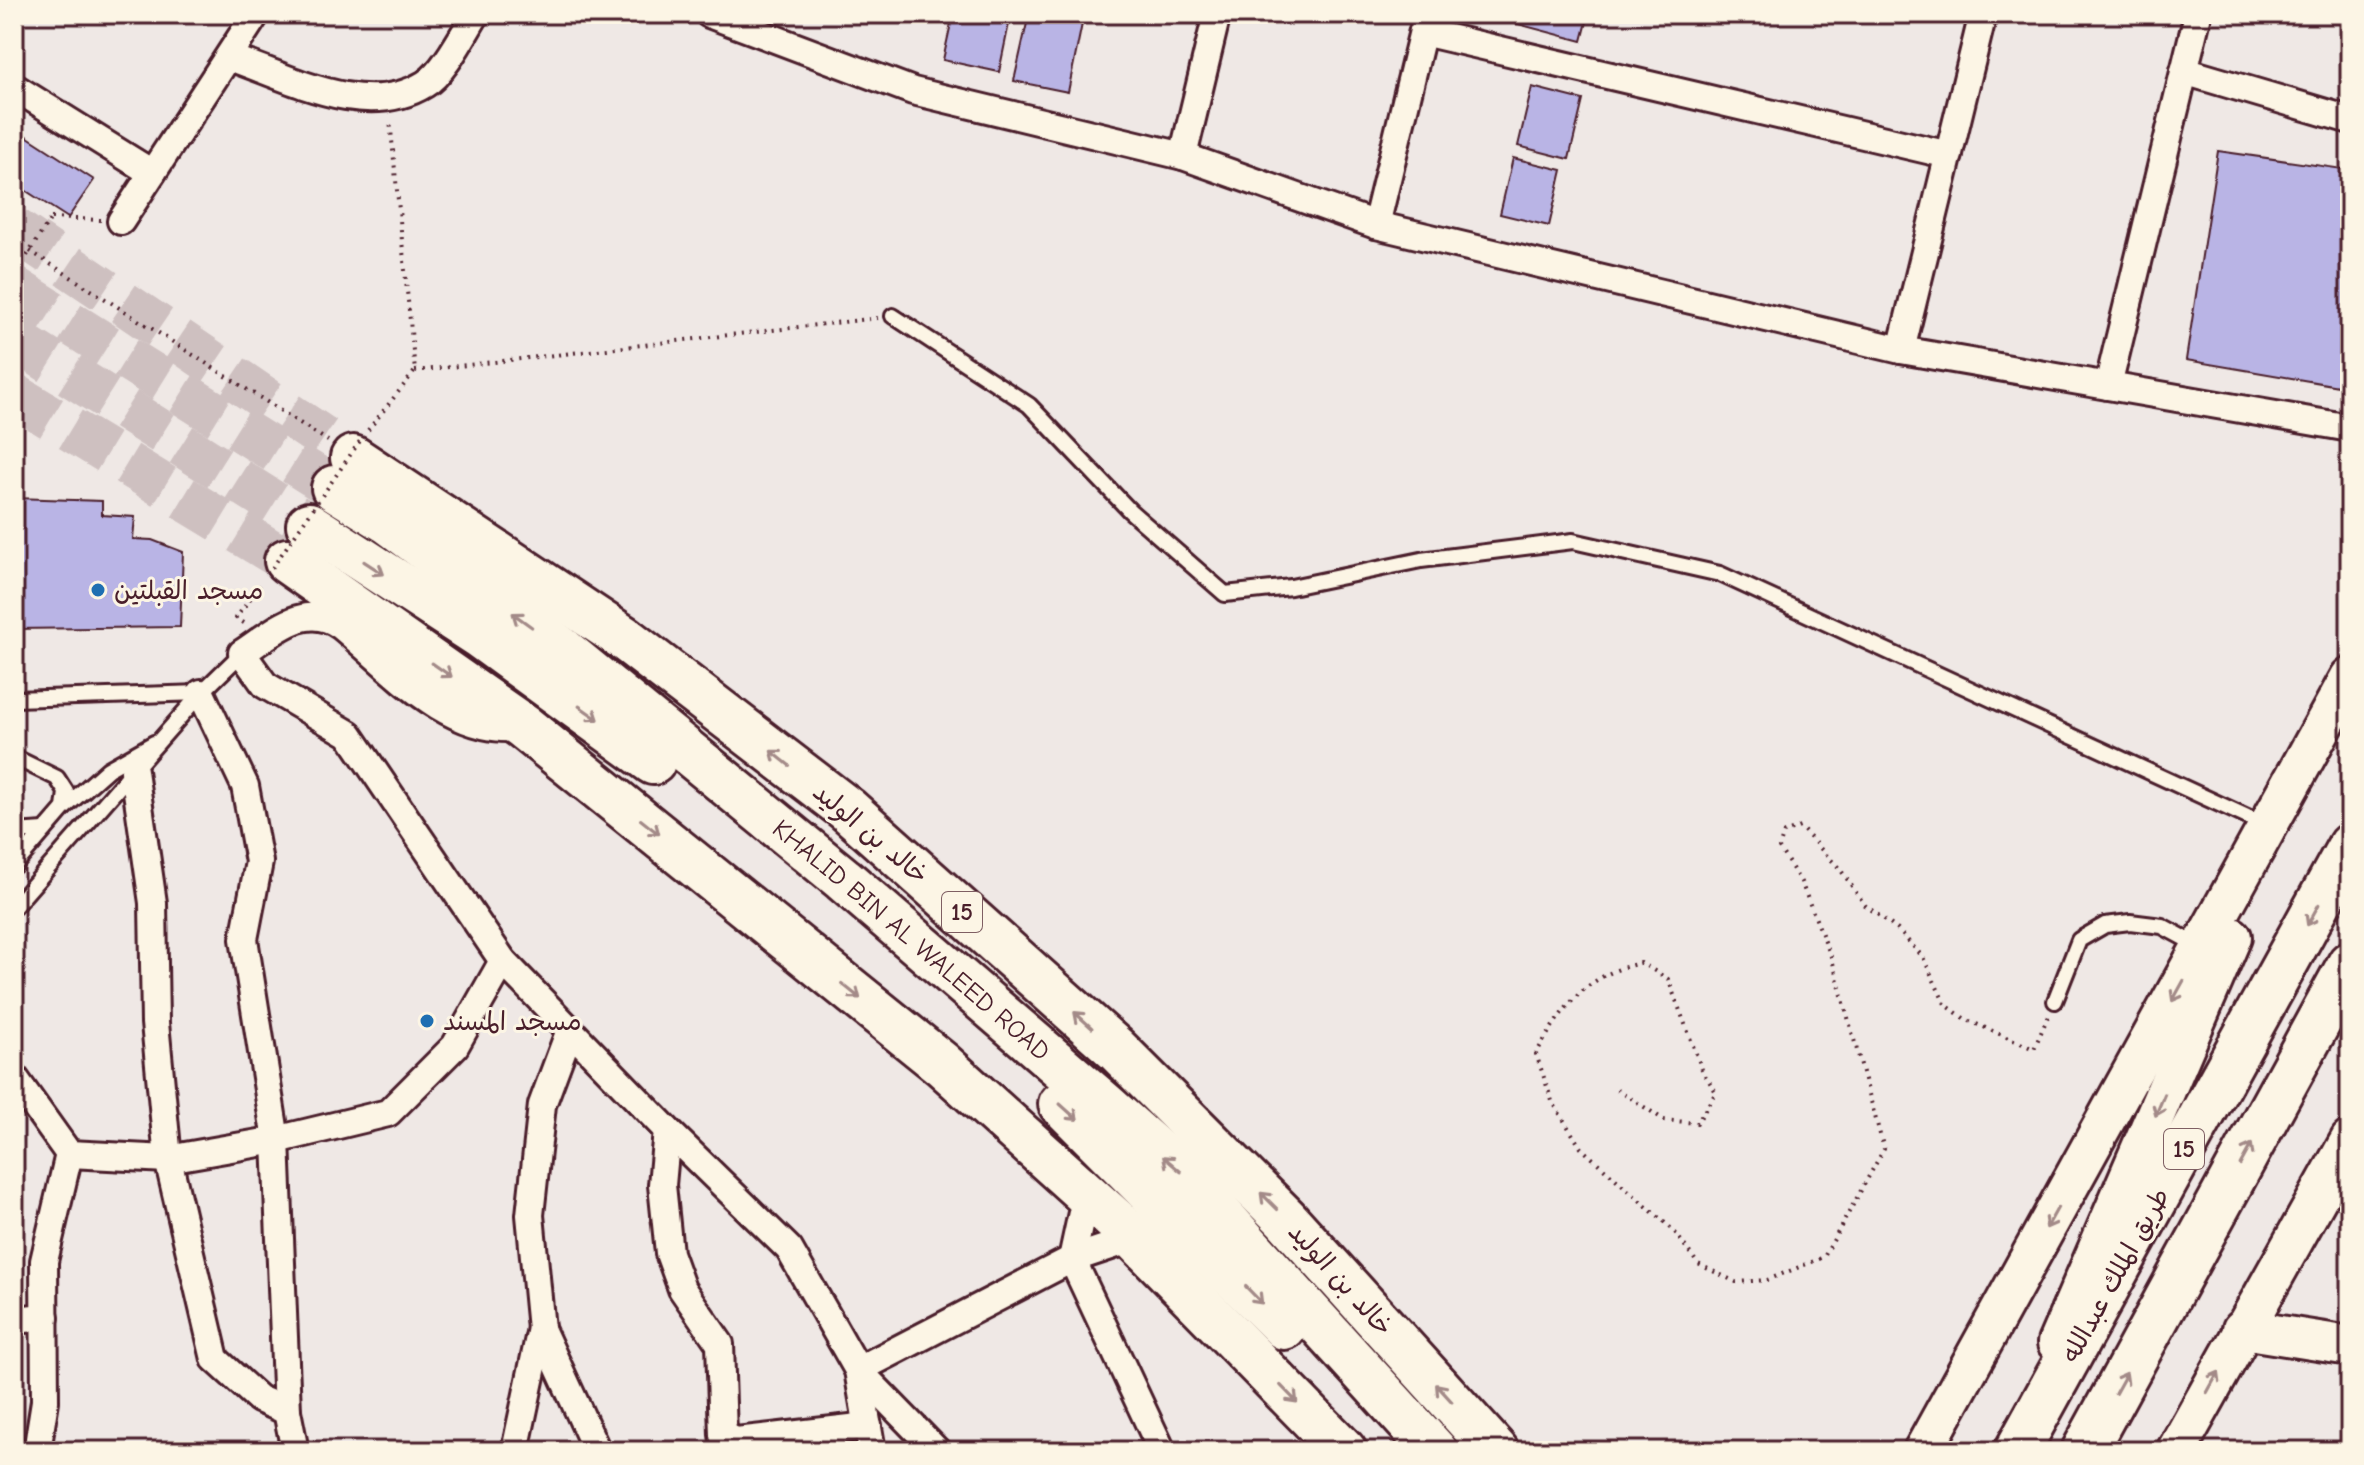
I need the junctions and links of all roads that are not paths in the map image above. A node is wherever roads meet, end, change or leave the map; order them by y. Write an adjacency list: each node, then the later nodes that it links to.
1 (256, 14): 8 (street)
2 (476, 14): 8 (street)
3 (709, 14): 13 (street)
4 (1217, 14): 13 (street)
5 (1983, 14): 12 (street)
6 (2198, 14): 9 (street)
7 (1425, 23): 12 (street); 16 (street)
8 (229, 57): 14 (street)
9 (2184, 71): 11 (street); 19 (street)
10 (14, 87): 14 (street)
11 (2350, 120)
12 (1949, 155): 18 (street)
13 (1183, 156): 16 (street)
14 (152, 173): 15 (street)
15 (121, 221)
16 (1376, 225): 18 (street)
17 (893, 316): 32 (lane)
18 (1901, 350): 19 (street)
19 (2108, 386): 20 (street)
20 (2350, 428)
21 (350, 461): 68 (highway, KHALID BIN AL WALEED ROAD, one-way to 21); 69 (highway, خالد بن الوليد / 15, one-way to 21)
22 (242, 653): 24 (lane); 27 (street); 39 (street)
23 (2350, 677): 26 (main road)
24 (201, 693): 25 (lane); 28 (lane); 45 (street)
25 (14, 699)
26 (2323, 725): 32 (main road); 71 (main road, one-way to 71)
27 (524, 727): 49 (highway, one-way to 49); 67 (highway, KHALID BIN AL WALEED ROAD)
28 (163, 738): 30 (lane); 31 (lane)
29 (14, 757): 31 (lane)
30 (134, 771): 37 (lane); 48 (street)
31 (64, 808): 33 (lane)
32 (2267, 826): 38 (main road)
33 (45, 830): 34 (lane); 36 (lane)
34 (14, 832)
35 (2350, 846): 72 (highway, طريق الملك عبدالله / 15, one-way to 72)
36 (14, 866)
37 (14, 907)
38 (2201, 948): 41 (lane); 70 (main road, one-way to 70)
39 (503, 961): 42 (street); 45 (street)
40 (2350, 964): 73 (highway, 15, one-way to 40)
41 (2055, 1001)
42 (570, 1030): 44 (street); 54 (street)
43 (14, 1077): 47 (street)
44 (667, 1130): 57 (street); 59 (street)
45 (276, 1140): 48 (street); 58 (street)
46 (2350, 1140): 55 (main road)
47 (69, 1154): 48 (street); 52 (street)
48 (168, 1159): 58 (street)
49 (1086, 1194): 50 (highway); 51 (street)
50 (1135, 1238): 51 (street); 66 (highway, one-way to 66)
51 (1072, 1259): 57 (street); 65 (street)
52 (45, 1317): 53 (street); 60 (street)
53 (14, 1320)
54 (541, 1328): 62 (street); 63 (street)
55 (2242, 1329): 56 (main road); 74 (main road, one-way to 55)
56 (2350, 1346)
57 (858, 1370): 59 (street); 64 (street)
58 (287, 1411): 61 (street)
59 (870, 1439)
60 (37, 1451)
61 (295, 1451)
62 (515, 1451)
63 (597, 1451)
64 (937, 1451)
65 (1162, 1451)
66 (1344, 1451)
67 (1398, 1451)
68 (1435, 1451)
69 (1496, 1451)
70 (1923, 1451)
71 (2011, 1451)
72 (2017, 1451)
73 (2084, 1451)
74 (2176, 1451)

